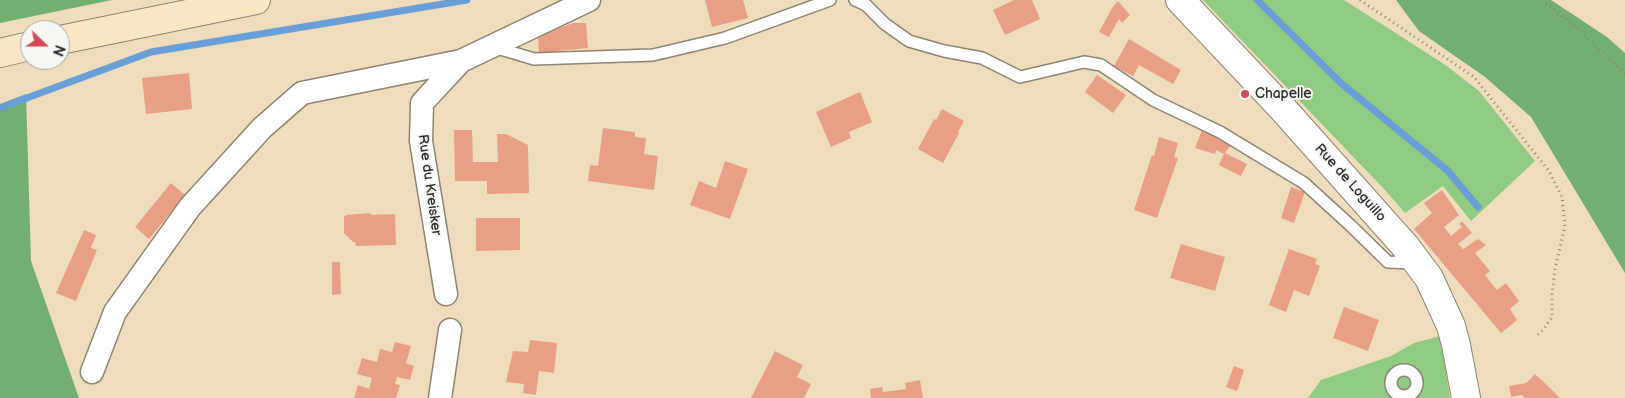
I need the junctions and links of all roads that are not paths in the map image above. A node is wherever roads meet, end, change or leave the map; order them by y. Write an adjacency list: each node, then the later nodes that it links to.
1 (256, 0): 6 (main road)
2 (589, 0): 7 (street)
3 (830, 0): 7 (lane)
4 (855, 0): 11 (lane)
5 (1180, 0): 11 (street, Rue de Loguillo)
6 (70, 38)
7 (492, 46): 10 (street)
8 (20, 48): 9 (main road)
9 (0, 53)
10 (462, 61): 12 (street, Rue du Kreisker); 14 (street)
11 (1418, 263): 16 (street, Rue de Loguillo)
12 (446, 294)
13 (450, 330): 15 (street)
14 (92, 372)
15 (440, 398)
16 (1466, 398)

